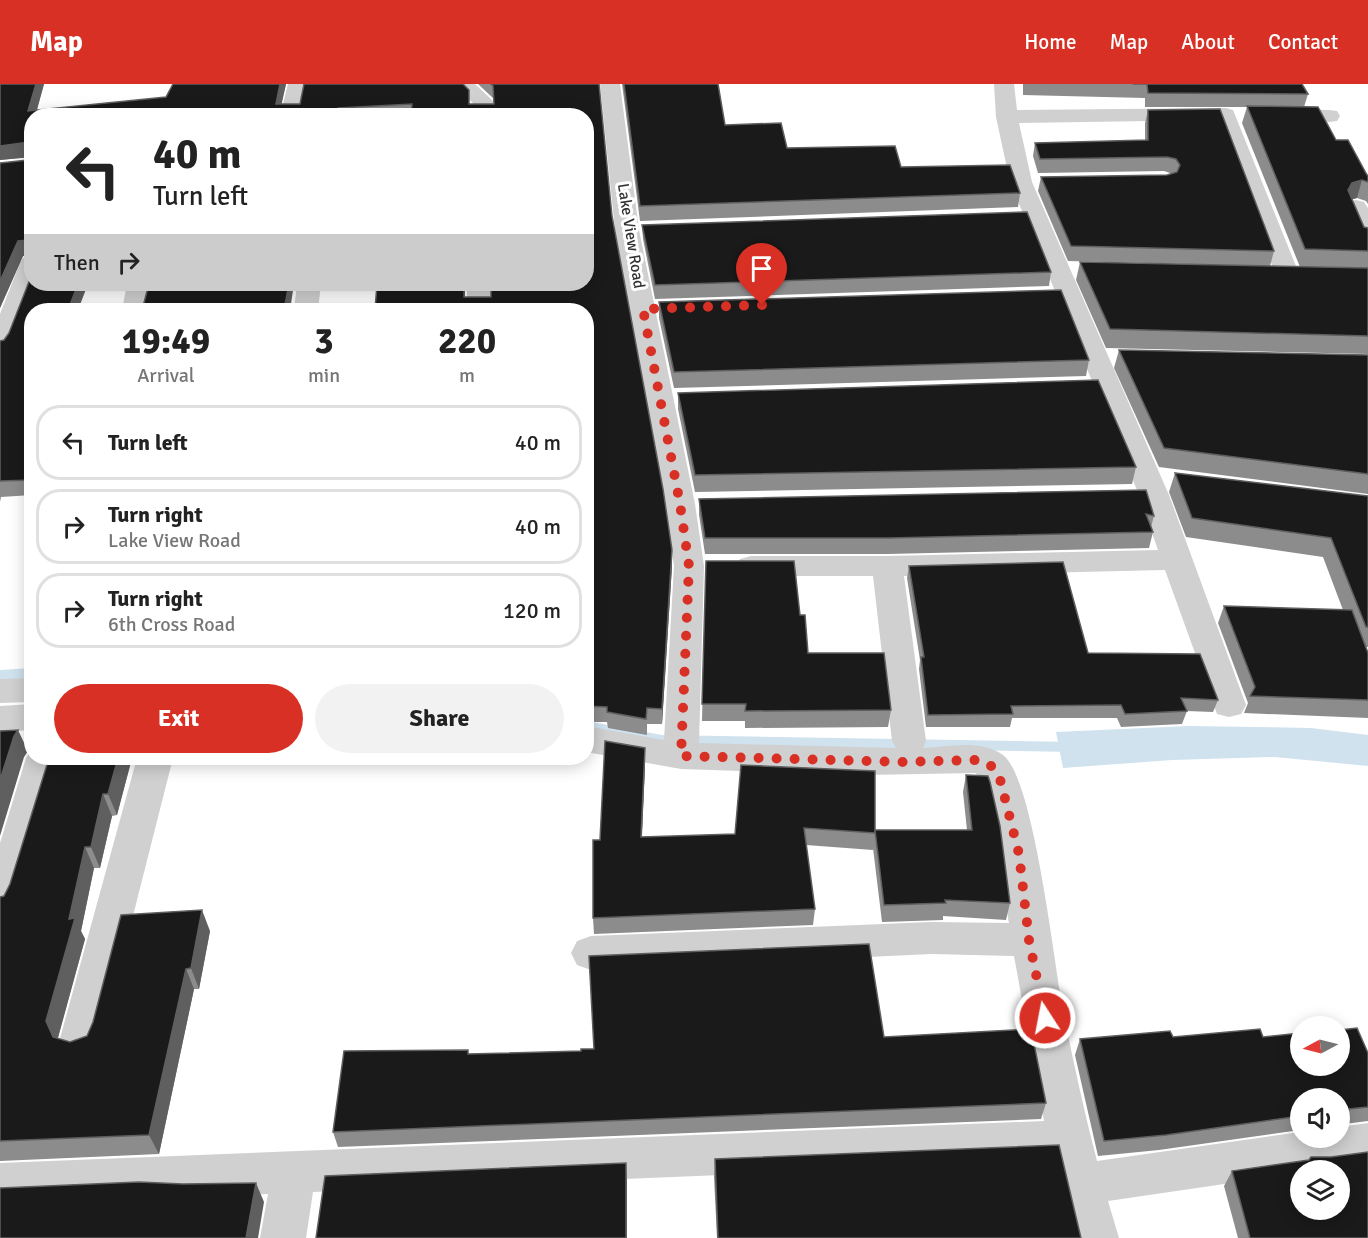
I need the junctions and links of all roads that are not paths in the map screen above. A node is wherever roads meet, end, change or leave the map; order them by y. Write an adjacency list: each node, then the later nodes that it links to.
1 (298, 84): 5 (street)
2 (463, 84): 6 (street)
3 (610, 84): 19 (street, Lake View Road)
4 (1004, 84): 9 (street)
5 (292, 108)
6 (483, 108)
7 (1226, 114): 8 (street); 9 (street); 12 (street)
8 (1329, 116)
9 (1007, 117): 16 (street)
10 (1356, 207): 11 (street)
11 (1368, 239)
12 (1231, 274)
13 (24, 284): 14 (street)
14 (0, 347)
15 (1180, 481): 16 (street)
16 (1150, 486): 17 (street); 18 (street)
17 (1119, 495)
18 (1176, 560): 20 (street); 23 (street)
19 (709, 566): 20 (street); 28 (street, Lake View Road)
20 (887, 566): 27 (street)
21 (24, 690): 22 (street)
22 (0, 691)
23 (1229, 705)
24 (24, 718): 25 (street)
25 (0, 719)
26 (594, 740): 28 (street)
27 (909, 741)
28 (681, 756): 32 (street)
29 (42, 765): 31 (street)
30 (153, 765): 34 (street)
31 (0, 904)
32 (1029, 940): 33 (street); 35 (street)
33 (591, 953)
34 (80, 1042)
35 (1070, 1140): 37 (street); 39 (street)
36 (1368, 1143): 39 (street)
37 (294, 1172): 38 (street); 40 (street)
38 (0, 1184)
39 (1081, 1184): 41 (street)
40 (283, 1238)
41 (1096, 1238)

